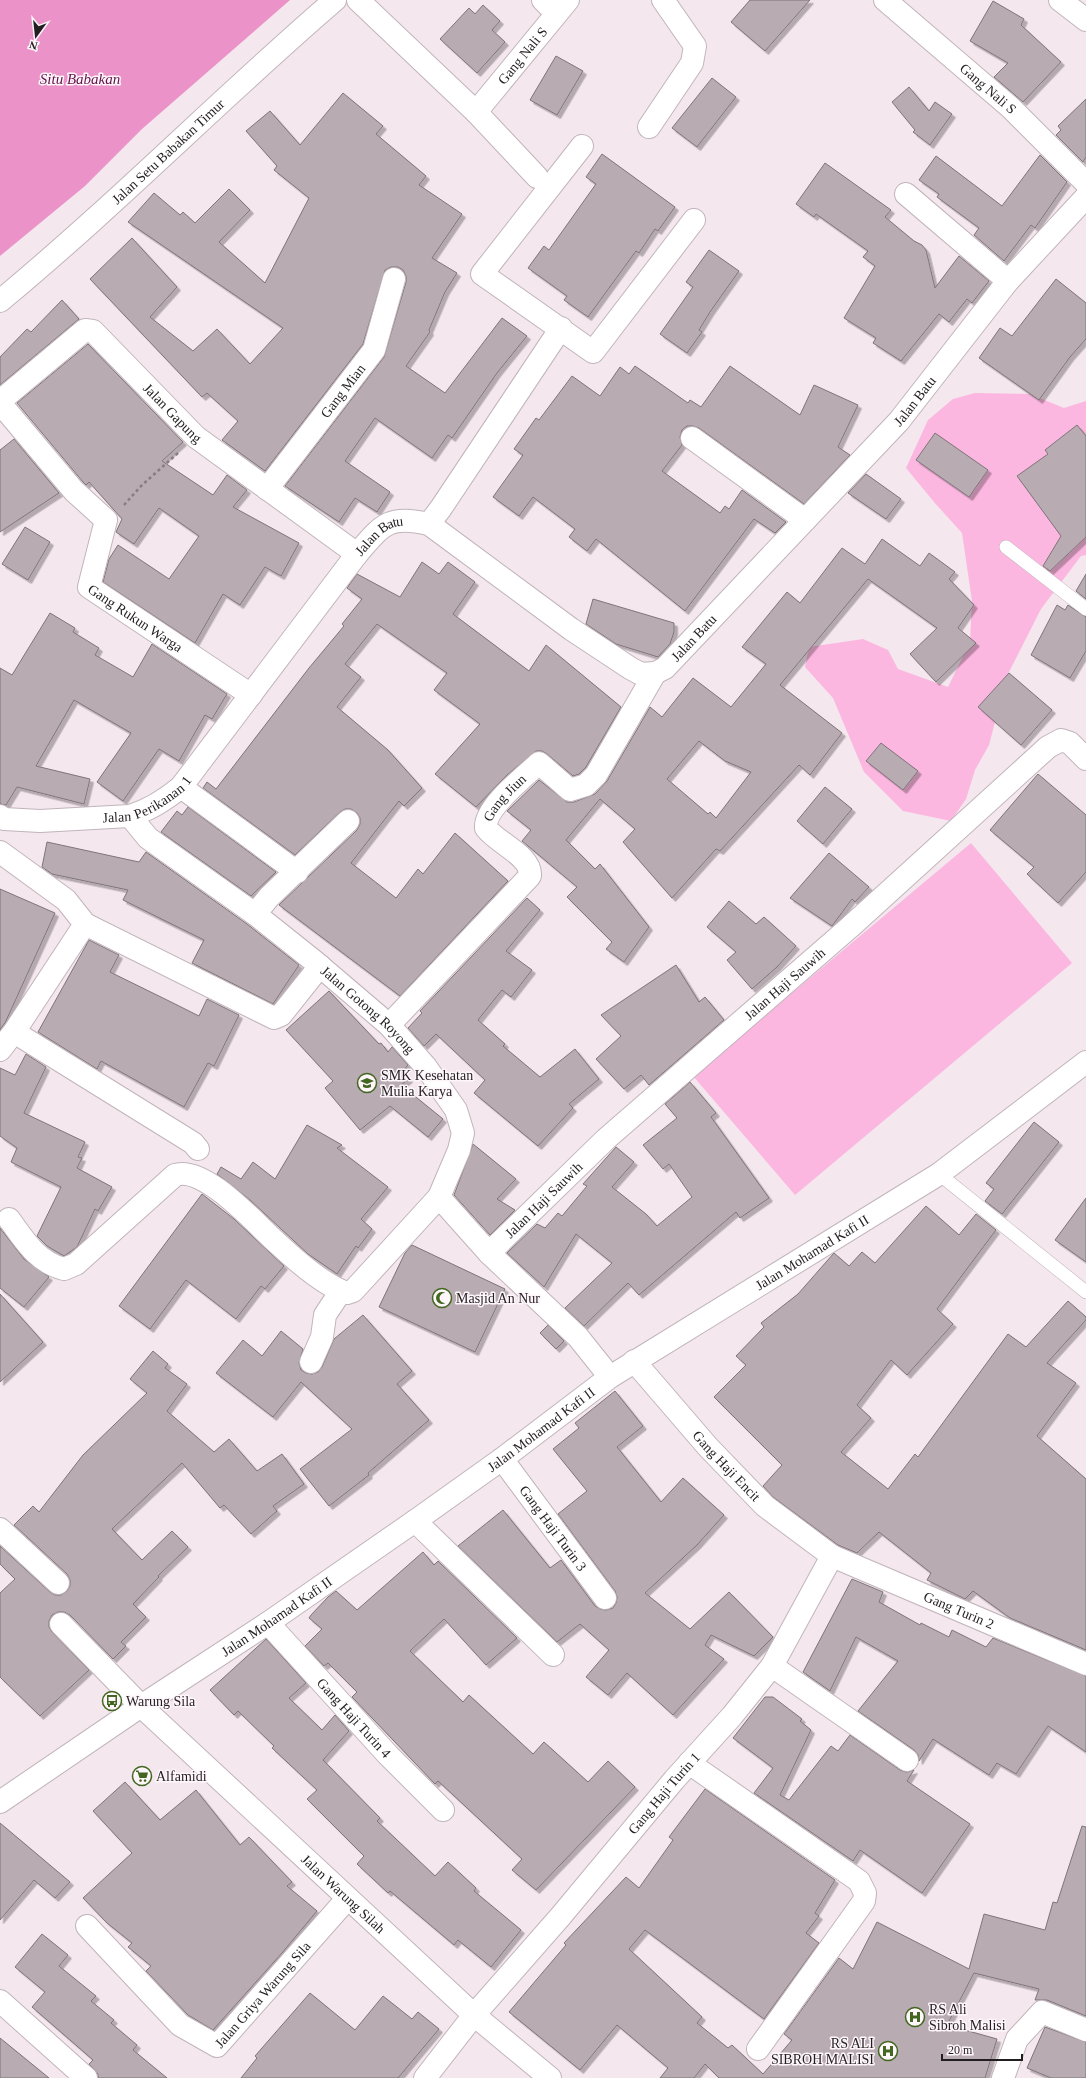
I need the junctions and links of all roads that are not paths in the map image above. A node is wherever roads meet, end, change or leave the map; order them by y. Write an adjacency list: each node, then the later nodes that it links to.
1 (335, 0): 18 (street, Jalan Setu Babakan Timur)
2 (358, 0): 8 (street)
3 (663, 0): 9 (street)
4 (885, 0): 12 (street, Gang Nali S)
5 (1060, 0): 7 (street)
6 (556, 4): 8 (street, Gang Nali S)
7 (1086, 20)
8 (476, 112): 11 (street)
9 (649, 127)
10 (582, 146): 19 (street)
11 (537, 178)
12 (1086, 183)
13 (906, 194): 17 (street)
14 (1086, 197): 17 (street, Jalan Batu)
15 (694, 220): 19 (street)
16 (394, 279): 22 (street, Gang Mian)
17 (1008, 281): 23 (street, Jalan Batu)
18 (0, 301)
19 (561, 328): 24 (street)
20 (0, 402): 22 (street, Jalan Gapung); 29 (street, Gang Rukun Warga)
21 (692, 438): 23 (street)
22 (267, 490): 26 (street, Jalan Gapung)
23 (805, 520): 28 (street, Jalan Batu)
24 (429, 524): 26 (street, Jalan Batu); 28 (street, Jalan Batu)
25 (1006, 547): 27 (lane)
26 (357, 554): 29 (street, Jalan Batu)
27 (1086, 609)
28 (655, 673): 40 (street, Gang Jiun)
29 (251, 695): 31 (street, Jalan Perikanan 1)
30 (1086, 759): 48 (street, Jalan Haji Sauwih)
31 (181, 787): 32 (street, Jalan Perikanan 1); 36 (street)
32 (130, 816): 34 (street, Jalan Perikanan 1); 37 (street, Jalan Gotong Royong)
33 (348, 821): 36 (street)
34 (1, 822)
35 (0, 852): 38 (street)
36 (297, 872): 37 (street)
37 (255, 914): 39 (street, Jalan Gotong Royong)
38 (85, 924): 39 (street); 41 (street)
39 (320, 966): 40 (street, Jalan Gotong Royong)
40 (389, 1025): 46 (street, Jalan Gotong Royong)
41 (14, 1032): 42 (street); 44 (street)
42 (0, 1050)
43 (1086, 1062): 45 (street, Jalan Mohamad Kafi II)
44 (198, 1149)
45 (939, 1174): 50 (lane); 51 (street, Jalan Mohamad Kafi II)
46 (439, 1197): 48 (street); 49 (street, Jalan Gotong Royong)
47 (9, 1219): 49 (street)
48 (489, 1252): 53 (street)
49 (341, 1291): 52 (street)
50 (1086, 1292)
51 (634, 1361): 53 (street, Jalan Mohamad Kafi II); 57 (street, Gang Haji Encit)
52 (311, 1362)
53 (604, 1369): 54 (street, Jalan Mohamad Kafi II)
54 (502, 1459): 55 (street, Jalan Mohamad Kafi II); 59 (street, Gang Haji Turin 3)
55 (415, 1522): 60 (street, Jalan Mohamad Kafi II); 62 (street)
56 (0, 1529): 58 (street)
57 (832, 1556): 63 (street, Gang Turin 2); 64 (street, Gang Haji Turin 1)
58 (58, 1583)
59 (605, 1598)
60 (268, 1623): 65 (street, Jalan Mohamad Kafi II); 69 (street, Gang Haji Turin 4)
61 (61, 1624): 65 (street, Jalan Warung Silah)
62 (553, 1655)
63 (1086, 1664)
64 (772, 1666): 66 (street); 67 (street, Gang Haji Turin 1)
65 (141, 1706): 68 (street, Jalan Mohamad Kafi II); 70 (street, Jalan Warung Silah)
66 (908, 1760)
67 (689, 1763): 73 (street, Gang Haji Turin 1); 75 (street)
68 (0, 1802)
69 (443, 1810)
70 (347, 1899): 71 (street, Jalan Griya Warung Sila); 73 (street, Jalan Warung Silah)
71 (87, 1926)
72 (0, 2001): 76 (street)
73 (474, 2015): 77 (street, Gang Haji Turin 1); 78 (street, Jalan Warung Silah)
74 (1086, 2030): 79 (street)
75 (758, 2049)
76 (86, 2078)
77 (425, 2078)
78 (550, 2078)
79 (1003, 2078)

